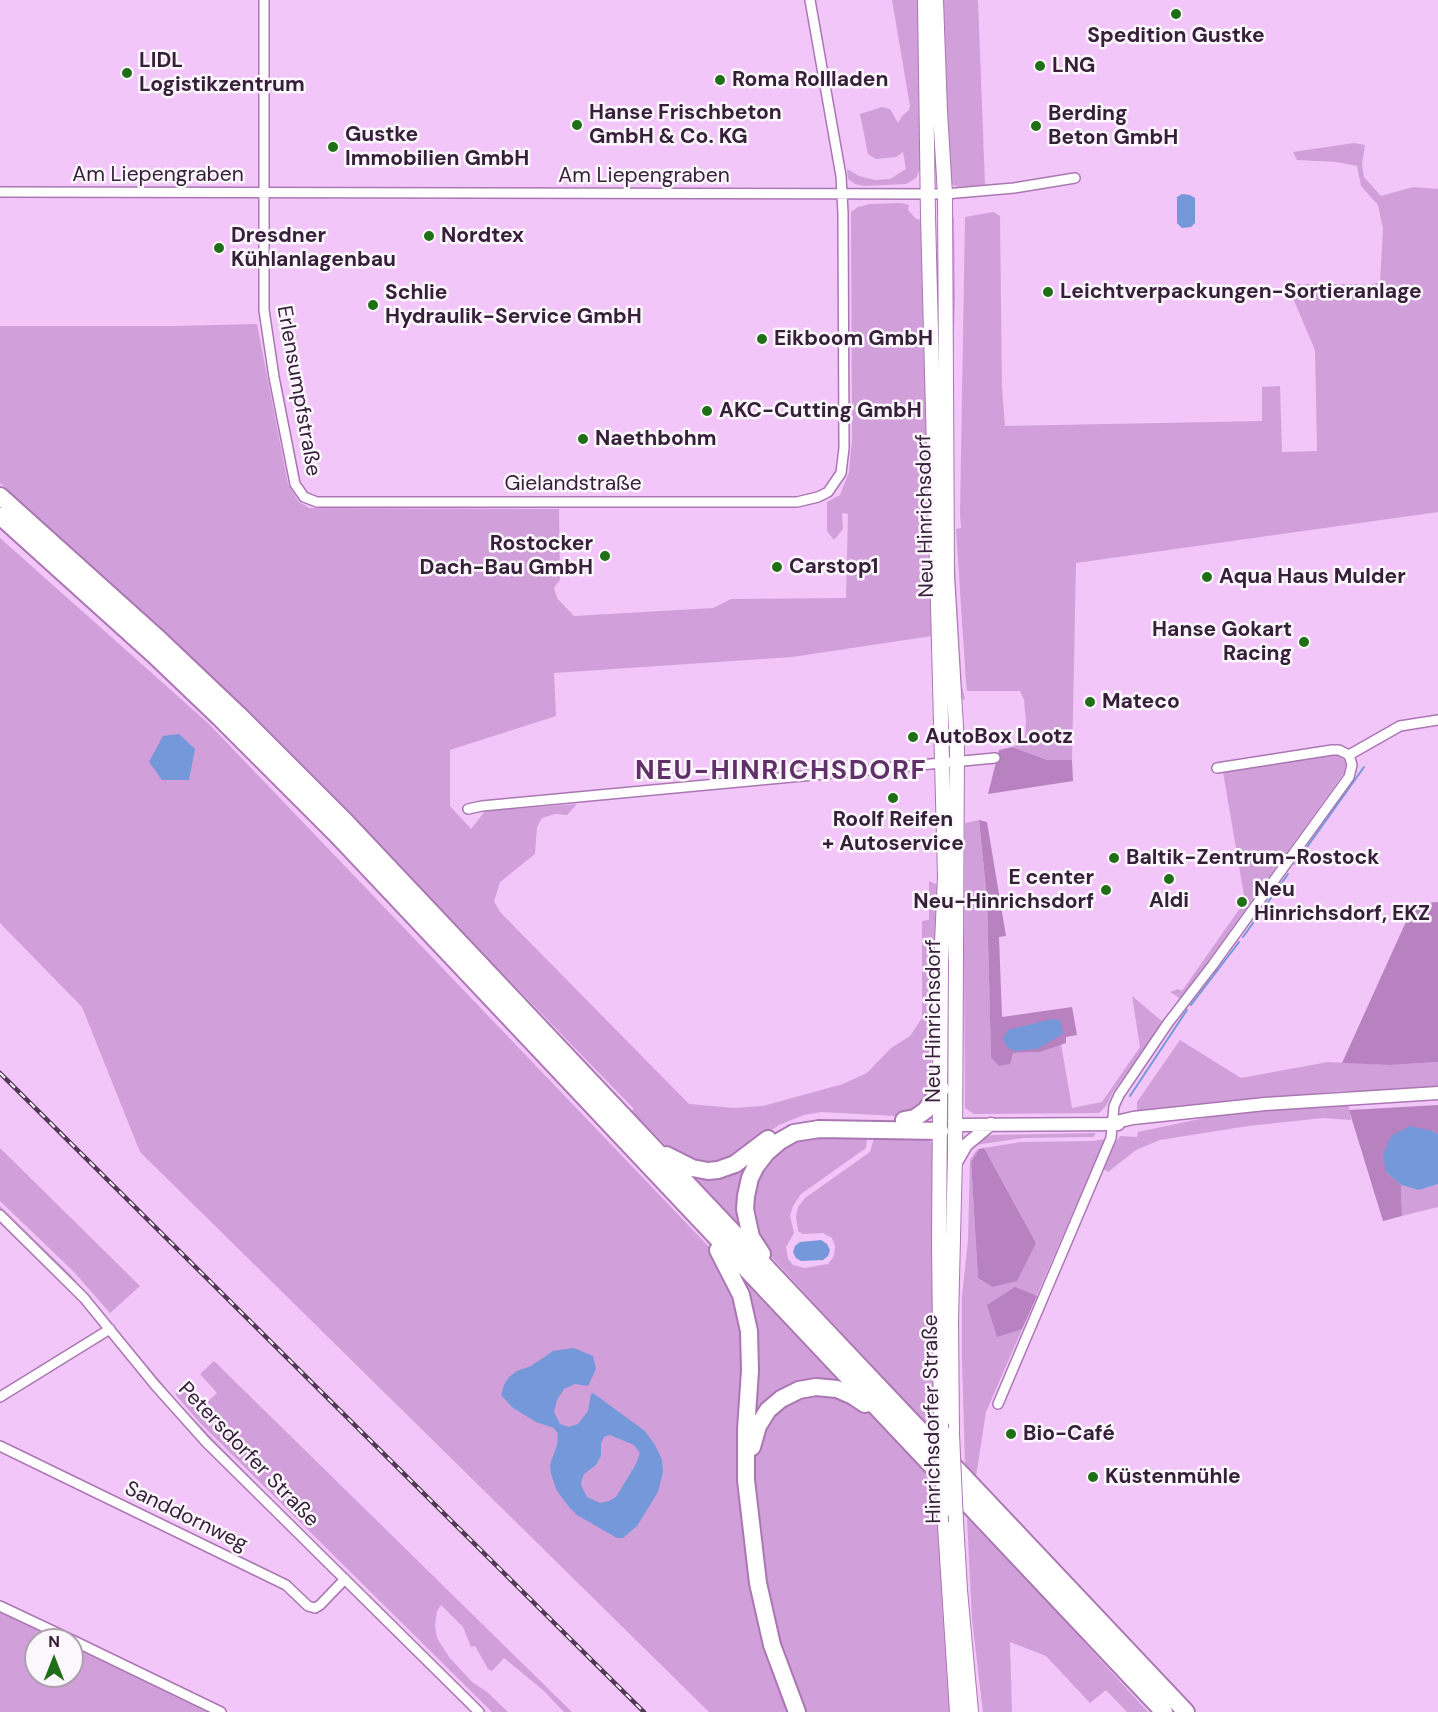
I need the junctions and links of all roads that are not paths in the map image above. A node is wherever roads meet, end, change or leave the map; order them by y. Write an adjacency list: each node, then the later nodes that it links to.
1 (264, 0): 8 (street, Erlensumpfstraße)
2 (810, 0): 7 (street)
3 (925, 0): 9 (main road, Neu Hinrichsdorf)
4 (936, 0): 10 (main road, Neu Hinrichsdorf)
5 (1075, 178): 10 (street, Am Liepengraben)
6 (0, 192): 8 (street, Am Liepengraben)
7 (842, 193): 8 (street, Am Liepengraben); 9 (street, Am Liepengraben); 12 (street, Gielandstraße)
8 (264, 194): 12 (street, Erlensumpfstraße)
9 (928, 194): 10 (street, Am Liepengraben); 15 (main road, Neu Hinrichsdorf)
10 (945, 194): 19 (main road, Neu Hinrichsdorf)
11 (0, 496): 28 (highway)
12 (304, 497)
13 (0, 516): 30 (highway)
14 (1438, 720): 16 (street)
15 (943, 744): 18 (main road, Neu Hinrichsdorf); 19 (main road)
16 (1349, 755): 20 (street); 25 (street)
17 (995, 758): 19 (street)
18 (943, 763): 19 (main road); 21 (street); 22 (main road, Neu Hinrichsdorf)
19 (957, 768): 27 (main road, Neu Hinrichsdorf)
20 (1217, 768)
21 (468, 809)
22 (941, 1089): 24 (highway); 27 (main road, Neu Hinrichsdorf)
23 (1438, 1093): 25 (street, Neu Hinrichsdorf)
24 (904, 1120): 27 (highway); 28 (highway)
25 (1112, 1123): 26 (street, Neu Hinrichsdorf); 35 (street)
26 (991, 1125): 27 (street, Neu Hinrichsdorf); 29 (street)
27 (945, 1126): 29 (main road, Hinrichsdorfer Straße); 32 (highway); 46 (main road, Hinrichsdorfer Straße, bridge)
28 (653, 1148): 32 (highway)
29 (955, 1166): 47 (main road, Hinrichsdorfer Straße, bridge)
30 (692, 1212): 36 (highway); 38 (highway)
31 (0, 1215): 33 (street, Petersdorfer Straße)
32 (784, 1287): 49 (highway)
33 (110, 1329): 34 (street); 39 (street, Petersdorfer Straße)
34 (0, 1397)
35 (998, 1404)
36 (901, 1434): 38 (highway); 48 (highway)
37 (0, 1446): 39 (street, Sanddornweg)
38 (748, 1496): 45 (highway)
39 (345, 1579): 44 (street, Petersdorfer Straße)
40 (0, 1606): 41 (street)
41 (47, 1628)
42 (84, 1646): 43 (street)
43 (221, 1712)
44 (479, 1712)
45 (797, 1712)
46 (957, 1712)
47 (971, 1712)
48 (1164, 1712)
49 (1186, 1712)

